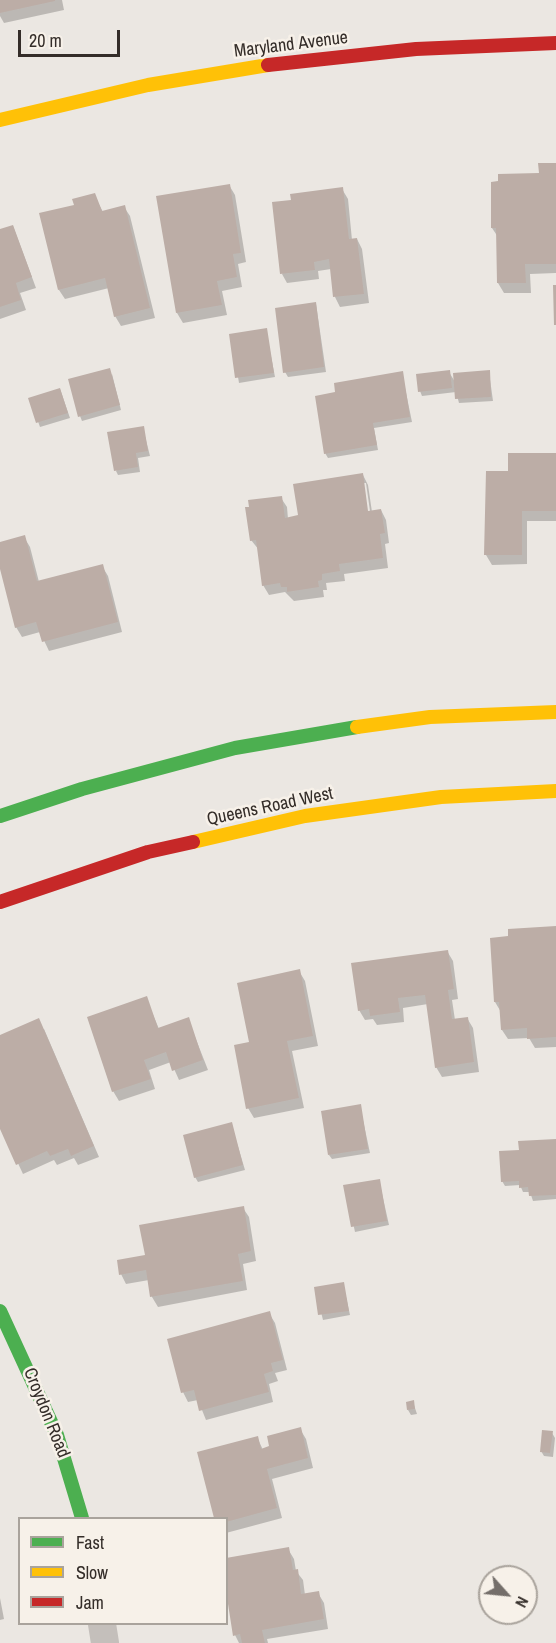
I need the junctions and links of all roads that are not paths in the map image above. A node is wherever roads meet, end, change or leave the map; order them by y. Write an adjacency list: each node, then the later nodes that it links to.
1 (556, 43): 2 (street, Maryland Avenue)
2 (0, 120)
3 (556, 712): 5 (street)
4 (556, 791): 6 (street, Queens Road West)
5 (0, 816)
6 (0, 902)
7 (0, 1311): 8 (street, Croydon Road)
8 (82, 1517)
9 (102, 1625): 10 (street)
10 (105, 1643)

